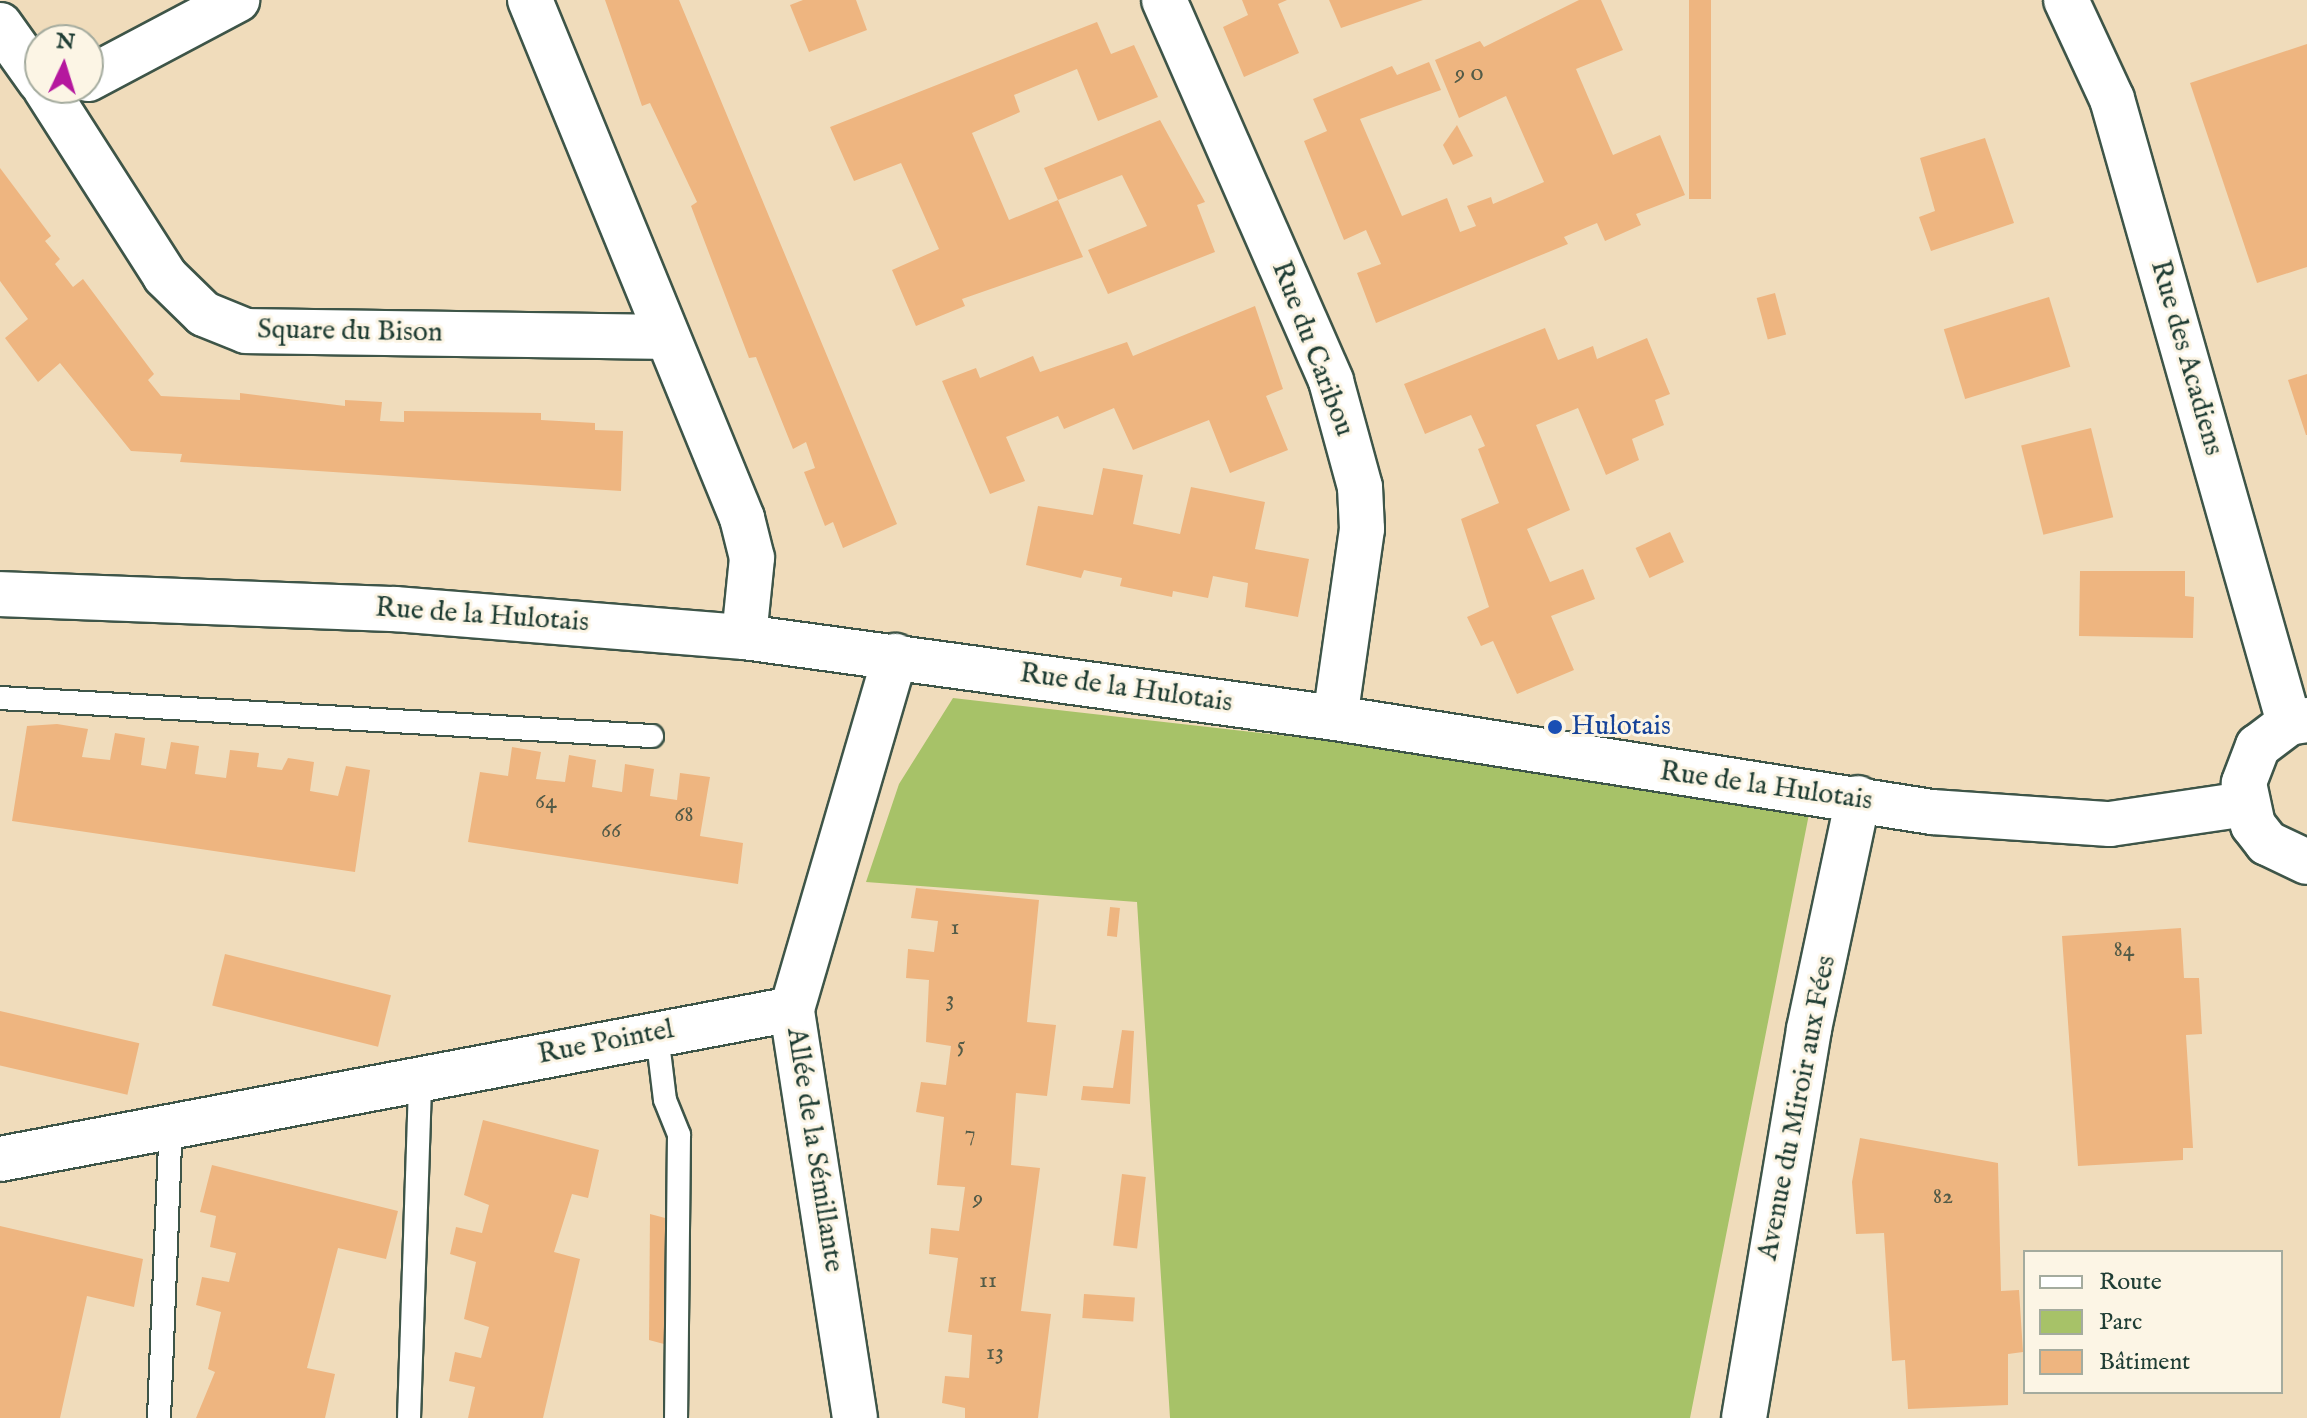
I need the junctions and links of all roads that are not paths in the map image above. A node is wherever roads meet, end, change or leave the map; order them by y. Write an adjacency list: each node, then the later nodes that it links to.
1 (237, 0): 7 (street)
2 (530, 0): 9 (street)
3 (1164, 0): 14 (street, Rue du Caribou)
4 (2066, 0): 15 (street, Rue des Acadiens)
5 (0, 25): 6 (street, Square du Bison)
6 (24, 50)
7 (104, 65)
8 (69, 104): 9 (street, Square du Bison)
9 (667, 337): 11 (street)
10 (0, 594): 11 (street, Rue de la Hulotais)
11 (744, 637): 12 (street, Rue de la Hulotais)
12 (895, 656): 14 (street, Rue de la Hulotais); 20 (street, Allée de la Sémillante)
13 (0, 698): 16 (lane)
14 (1335, 718): 17 (street, Rue de la Hulotais)
15 (2298, 721): 18 (street)
16 (652, 736)
17 (1858, 798): 18 (street, Rue de la Hulotais); 29 (street, Avenue du Miroir aux Fées)
18 (2245, 804): 19 (street)
19 (2307, 862)
20 (792, 1009): 21 (street, Rue Pointel); 28 (street, Allée de la Sémillante)
21 (657, 1034): 22 (street, Rue Pointel); 27 (lane)
22 (420, 1079): 23 (street, Rue Pointel); 26 (lane)
23 (171, 1125): 24 (street, Rue Pointel); 25 (lane)
24 (0, 1159)
25 (159, 1418)
26 (409, 1418)
27 (676, 1418)
28 (855, 1418)
29 (1744, 1418)

